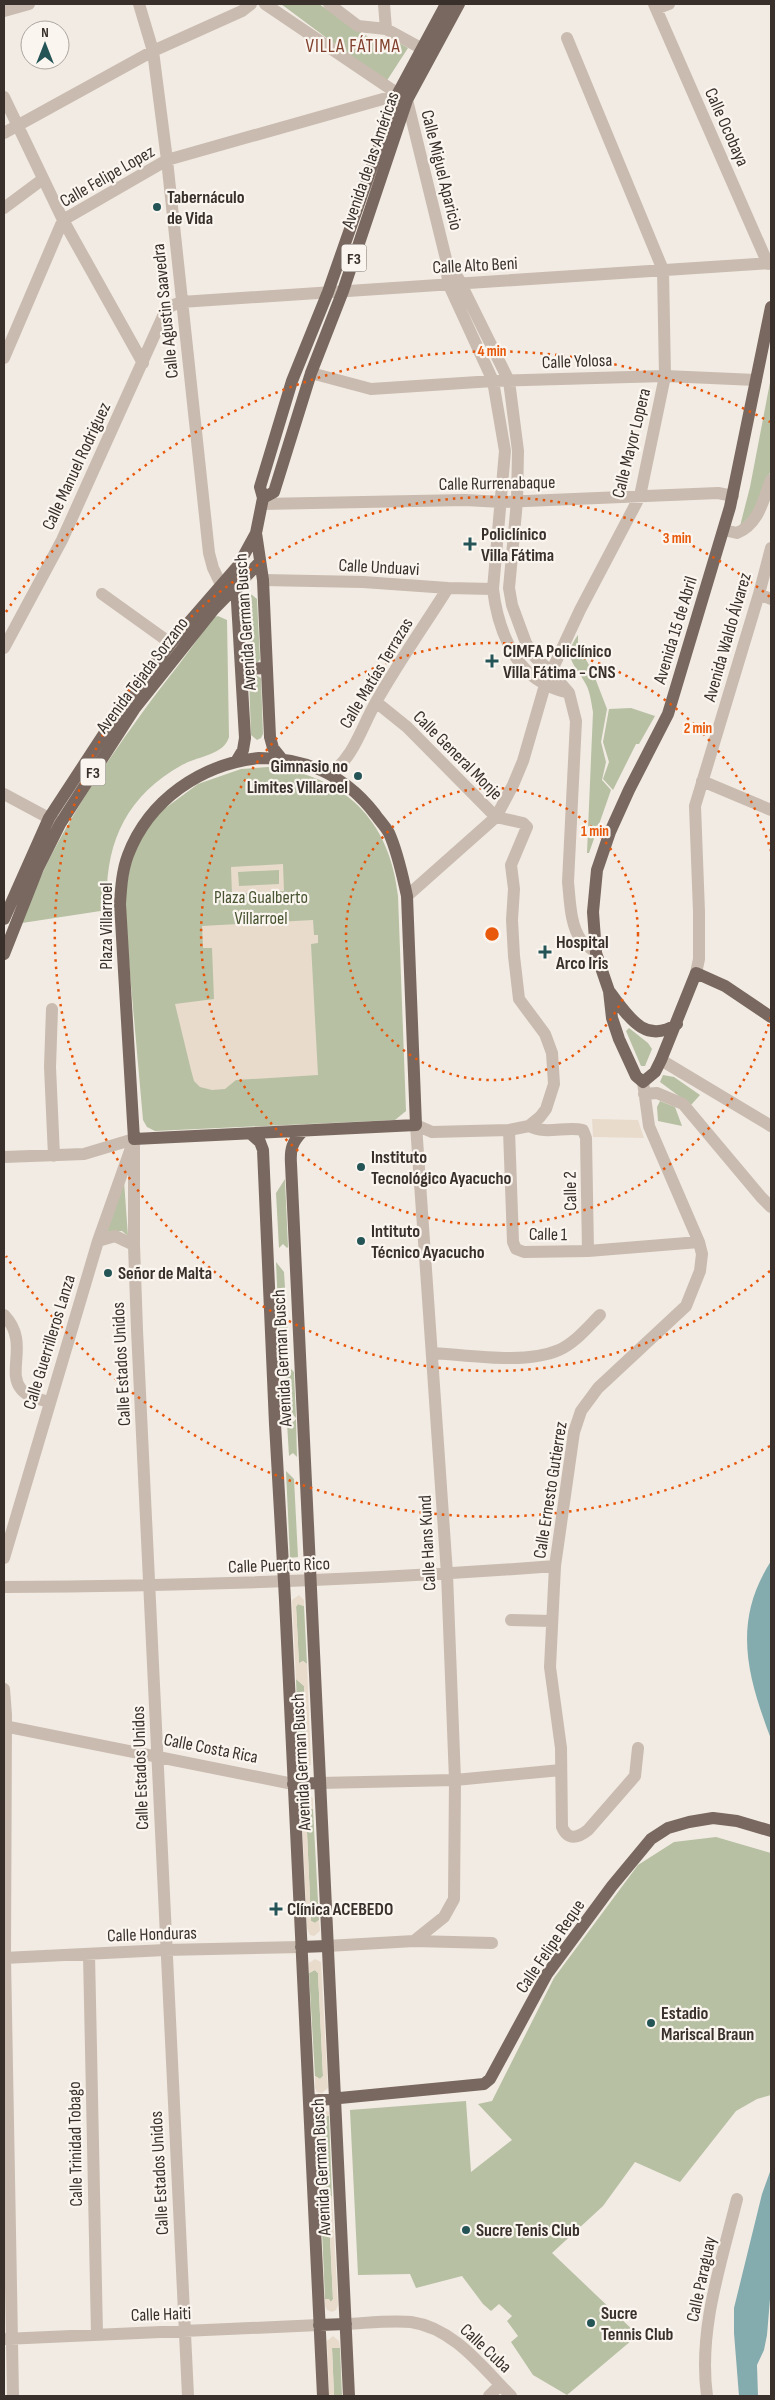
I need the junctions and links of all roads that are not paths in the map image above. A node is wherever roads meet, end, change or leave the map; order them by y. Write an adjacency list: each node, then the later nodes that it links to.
1 (29, 4): 11 (street)
2 (139, 4): 14 (street, Calle Agustin Saavedra)
3 (251, 4): 14 (street)
4 (265, 4): 17 (street)
5 (329, 4): 12 (street)
6 (384, 4): 12 (street)
7 (446, 4): 15 (main road, Avenida de las Américas / F3)
8 (459, 4): 15 (main road, Avenida de las Américas / F3)
9 (669, 4): 10 (street)
10 (655, 7): 25 (street, Calle Ocobaya)
11 (4, 12)
12 (386, 30): 15 (street)
13 (566, 38): 26 (street, Calle Mayor Lopera)
14 (153, 51): 18 (street); 20 (street, Calle Agustin Saavedra)
15 (426, 51): 17 (main road, Avenida de las Américas / F3)
16 (4, 97): 18 (street)
17 (402, 97): 20 (street, Calle Felipe Lopez); 24 (street, Calle Miguel Aparicio); 29 (main road, Avenida de las Américas / F3); 30 (main road, Avenida de las Américas / F3)
18 (17, 126): 19 (street); 21 (street)
19 (4, 134)
20 (167, 160): 23 (street, Calle Felipe Lopez); 31 (street, Calle Agustin Saavedra)
21 (43, 179): 22 (street); 23 (street)
22 (4, 208)
23 (63, 220): 33 (street, Calle Felipe Lopez); 34 (street)
24 (446, 259): 27 (street, Calle Miguel Aparicio); 28 (street, Calle Miguel Aparicio)
25 (770, 263): 26 (street, Calle Alto Beni)
26 (662, 270): 28 (street, Calle Alto Beni); 36 (street, Calle Mayor Lopera)
27 (448, 283): 28 (street, Calle Alto Beni); 29 (street, Calle Alto Beni); 38 (street, Calle Miguel Aparicio)
28 (461, 284): 39 (street, Calle Miguel Aparicio)
29 (342, 291): 30 (street, Calle Alto Beni); 35 (main road, Avenida de las Américas / F3)
30 (328, 292): 31 (street, Calle Alto Beni); 43 (main road, Avenida de las Américas / F3)
31 (181, 302): 34 (street, Calle Manuel Rodriguez); 55 (street, Calle Agustin Saavedra)
32 (771, 307): 37 (main road, Avenida 15 de Abril)
33 (4, 358)
34 (143, 363): 60 (street, Calle Manuel Rodriguez)
35 (312, 373): 38 (street, Calle Yolosa); 43 (main road, Avenida de las Américas / F3)
36 (666, 376): 37 (street, Calle Yolosa); 39 (street, Calle Yolosa); 41 (street, Calle Mayor Lopera)
37 (756, 380): 42 (main road, Avenida 15 de Abril)
38 (493, 381): 39 (street, Calle Yolosa); 45 (street, Calle Miguel Aparicio)
39 (509, 381): 44 (street, Calle Miguel Aparicio)
40 (771, 480): 46 (street)
41 (640, 496): 42 (street, Calle Rurrenabaque); 44 (street, Calle Rurrenabaque); 63 (street, Calle Mayor Lopera)
42 (732, 496): 46 (main road, Avenida 15 de Abril)
43 (262, 501): 45 (street, Calle Rurrenabaque); 47 (main road, Avenida de las Américas / F3)
44 (517, 501): 45 (street, Calle Rurrenabaque); 63 (street, Calle Miguel Aparicio)
45 (502, 502): 54 (street, Calle Miguel Aparicio)
46 (724, 530): 77 (main road, Avenida 15 de Abril)
47 (256, 534): 49 (main road, Avenida German Busch / F3); 50 (main road, Avenida German Busch / F3)
48 (771, 548): 57 (street, Avenida Waldo Álvarez)
49 (259, 563): 51 (main road, Avenida German Busch); 52 (main road, Avenida Tejada Sorzano / F3)
50 (238, 566): 52 (main road, Avenida German Busch); 55 (main road, Avenida Tejada Sorzano / F3)
51 (263, 580): 53 (street, Calle Unduavi); 61 (main road, Avenida German Busch)
52 (236, 585): 55 (main road, Avenida Tejada Sorzano / F3); 58 (main road, Avenida German Busch)
53 (448, 588): 54 (street, Calle Unduavi); 66 (street, Calle Matías Terrazas)
54 (493, 589): 64 (street, Calle Miguel Aparicio)
55 (224, 591): 58 (street, Calle Agustin Saavedra); 59 (main road, Avenida Tejada Sorzano / F3)
56 (102, 594): 59 (street)
57 (765, 597): 70 (street, Avenida Waldo Álvarez)
58 (239, 607): 62 (main road, Avenida German Busch)
59 (175, 646): 74 (main road, Avenida Tejada Sorzano / F3)
60 (4, 648)
61 (267, 668): 62 (main road); 67 (main road, Avenida German Busch)
62 (242, 670): 68 (main road, Avenida German Busch)
63 (551, 672): 64 (street, Calle Mayor Lopera); 65 (street, Calle Miguel Aparicio)
64 (545, 685): 65 (street); 73 (street, Calle Mayor Lopera)
65 (569, 693): 77 (street)
66 (376, 702): 69 (street, Calle Matías Terrazas); 73 (street, Calle General Monje)
67 (281, 758): 68 (main road, Plaza Villarroel); 69 (main road, Plaza Villarroel)
68 (237, 760): 92 (main road, Plaza Villarroel)
69 (331, 773): 75 (main road, Plaza Villarroel)
70 (702, 781): 72 (street); 79 (street, Avenida Waldo Álvarez)
71 (4, 794): 74 (street)
72 (771, 810)
73 (496, 817): 75 (street, Calle Mayor Lopera); 87 (street, Calle General Monje)
74 (54, 821): 76 (main road, Avenida Tejada Sorzano / F3); 78 (main road, Avenida Tejada Sorzano / F3)
75 (407, 896): 86 (main road, Plaza Villarroel)
76 (4, 918)
77 (596, 953): 80 (main road, Avenida 15 de Abril)
78 (4, 954)
79 (696, 972): 82 (main road); 83 (main road)
80 (609, 991): 83 (main road); 85 (main road)
81 (52, 1009): 93 (street)
82 (771, 1017)
83 (676, 1024): 84 (main road)
84 (661, 1060): 85 (main road); 88 (street)
85 (644, 1088): 95 (street); 97 (street, Calle Ernesto Gutierrez)
86 (416, 1125): 89 (street); 90 (main road); 102 (street, Calle Hans Kund)
87 (529, 1126): 89 (street); 99 (street, Calle 2)
88 (771, 1126)
89 (509, 1130): 99 (street, Calle 1)
90 (303, 1132): 91 (main road); 107 (main road, Avenida German Busch)
91 (251, 1134): 92 (main road); 108 (main road, Avenida German Busch)
92 (134, 1139): 93 (street); 96 (street, Calle Guerrilleros Lanza); 98 (street, Calle Estados Unidos)
93 (54, 1156): 94 (street)
94 (4, 1157)
95 (771, 1207)
96 (98, 1241): 98 (street); 103 (street, Calle Guerrilleros Lanza)
97 (699, 1242): 99 (street, Calle 1); 105 (street, Calle Ernesto Gutierrez)
98 (134, 1245): 109 (street, Calle Estados Unidos)
99 (588, 1251)
100 (4, 1315): 103 (street)
101 (600, 1315): 102 (street)
102 (432, 1353): 106 (street, Calle Hans Kund)
103 (49, 1402): 104 (street, Calle Guerrilleros Lanza)
104 (4, 1558)
105 (556, 1566): 106 (street, Calle Puerto Rico); 112 (street, Calle Ernesto Gutierrez)
106 (447, 1574): 107 (street, Calle Puerto Rico); 118 (street, Calle Hans Kund)
107 (310, 1581): 108 (street, Calle Puerto Rico); 119 (main road, Avenida German Busch)
108 (284, 1582): 109 (street, Calle Puerto Rico); 120 (main road, Avenida German Busch)
109 (150, 1586): 110 (street, Calle Puerto Rico); 116 (street, Calle Estados Unidos)
110 (4, 1587)
111 (511, 1620): 112 (street)
112 (551, 1621): 117 (street, Calle Ernesto Gutierrez)
113 (4, 1689): 114 (street)
114 (5, 1726): 116 (street, Calle Costa Rica); 121 (street)
115 (638, 1748): 117 (street, Calle Ernesto Gutierrez)
116 (158, 1755): 120 (street, Calle Costa Rica); 127 (street, Calle Estados Unidos)
117 (561, 1770): 118 (street)
118 (455, 1780): 119 (street); 123 (street, Calle Hans Kund)
119 (319, 1783): 120 (main road); 125 (main road, Avenida German Busch)
120 (293, 1784): 126 (main road, Avenida German Busch)
121 (4, 1793): 129 (street)
122 (771, 1831): 130 (main road, Calle Felipe Reque)
123 (414, 1941): 124 (street); 125 (street)
124 (492, 1943)
125 (327, 1946): 126 (main road); 130 (main road, Avenida German Busch)
126 (301, 1947): 127 (street, Calle Honduras); 131 (main road, Avenida German Busch)
127 (165, 1950): 128 (street, Calle Honduras); 135 (street, Calle Estados Unidos)
128 (89, 1954): 129 (street, Calle Honduras); 136 (street, Calle Trinidad Tobago)
129 (5, 1958): 137 (street)
130 (335, 2099): 131 (main road); 133 (main road, Avenida German Busch)
131 (309, 2100): 134 (main road, Avenida German Busch)
132 (737, 2199): 145 (street, Calle Paraguay)
133 (346, 2324): 134 (main road); 138 (street, Calle Cuba); 142 (main road, Avenida German Busch)
134 (319, 2325): 135 (street, Calle Haiti); 141 (main road, Avenida German Busch)
135 (185, 2330): 136 (street, Calle Haiti); 140 (street, Calle Estados Unidos)
136 (97, 2334): 137 (street, Calle Haiti)
137 (7, 2339): 139 (street)
138 (500, 2385): 143 (street); 144 (street, Calle Cuba)
139 (13, 2396)
140 (188, 2396)
141 (323, 2396)
142 (349, 2396)
143 (489, 2396)
144 (512, 2396)
145 (707, 2396)

